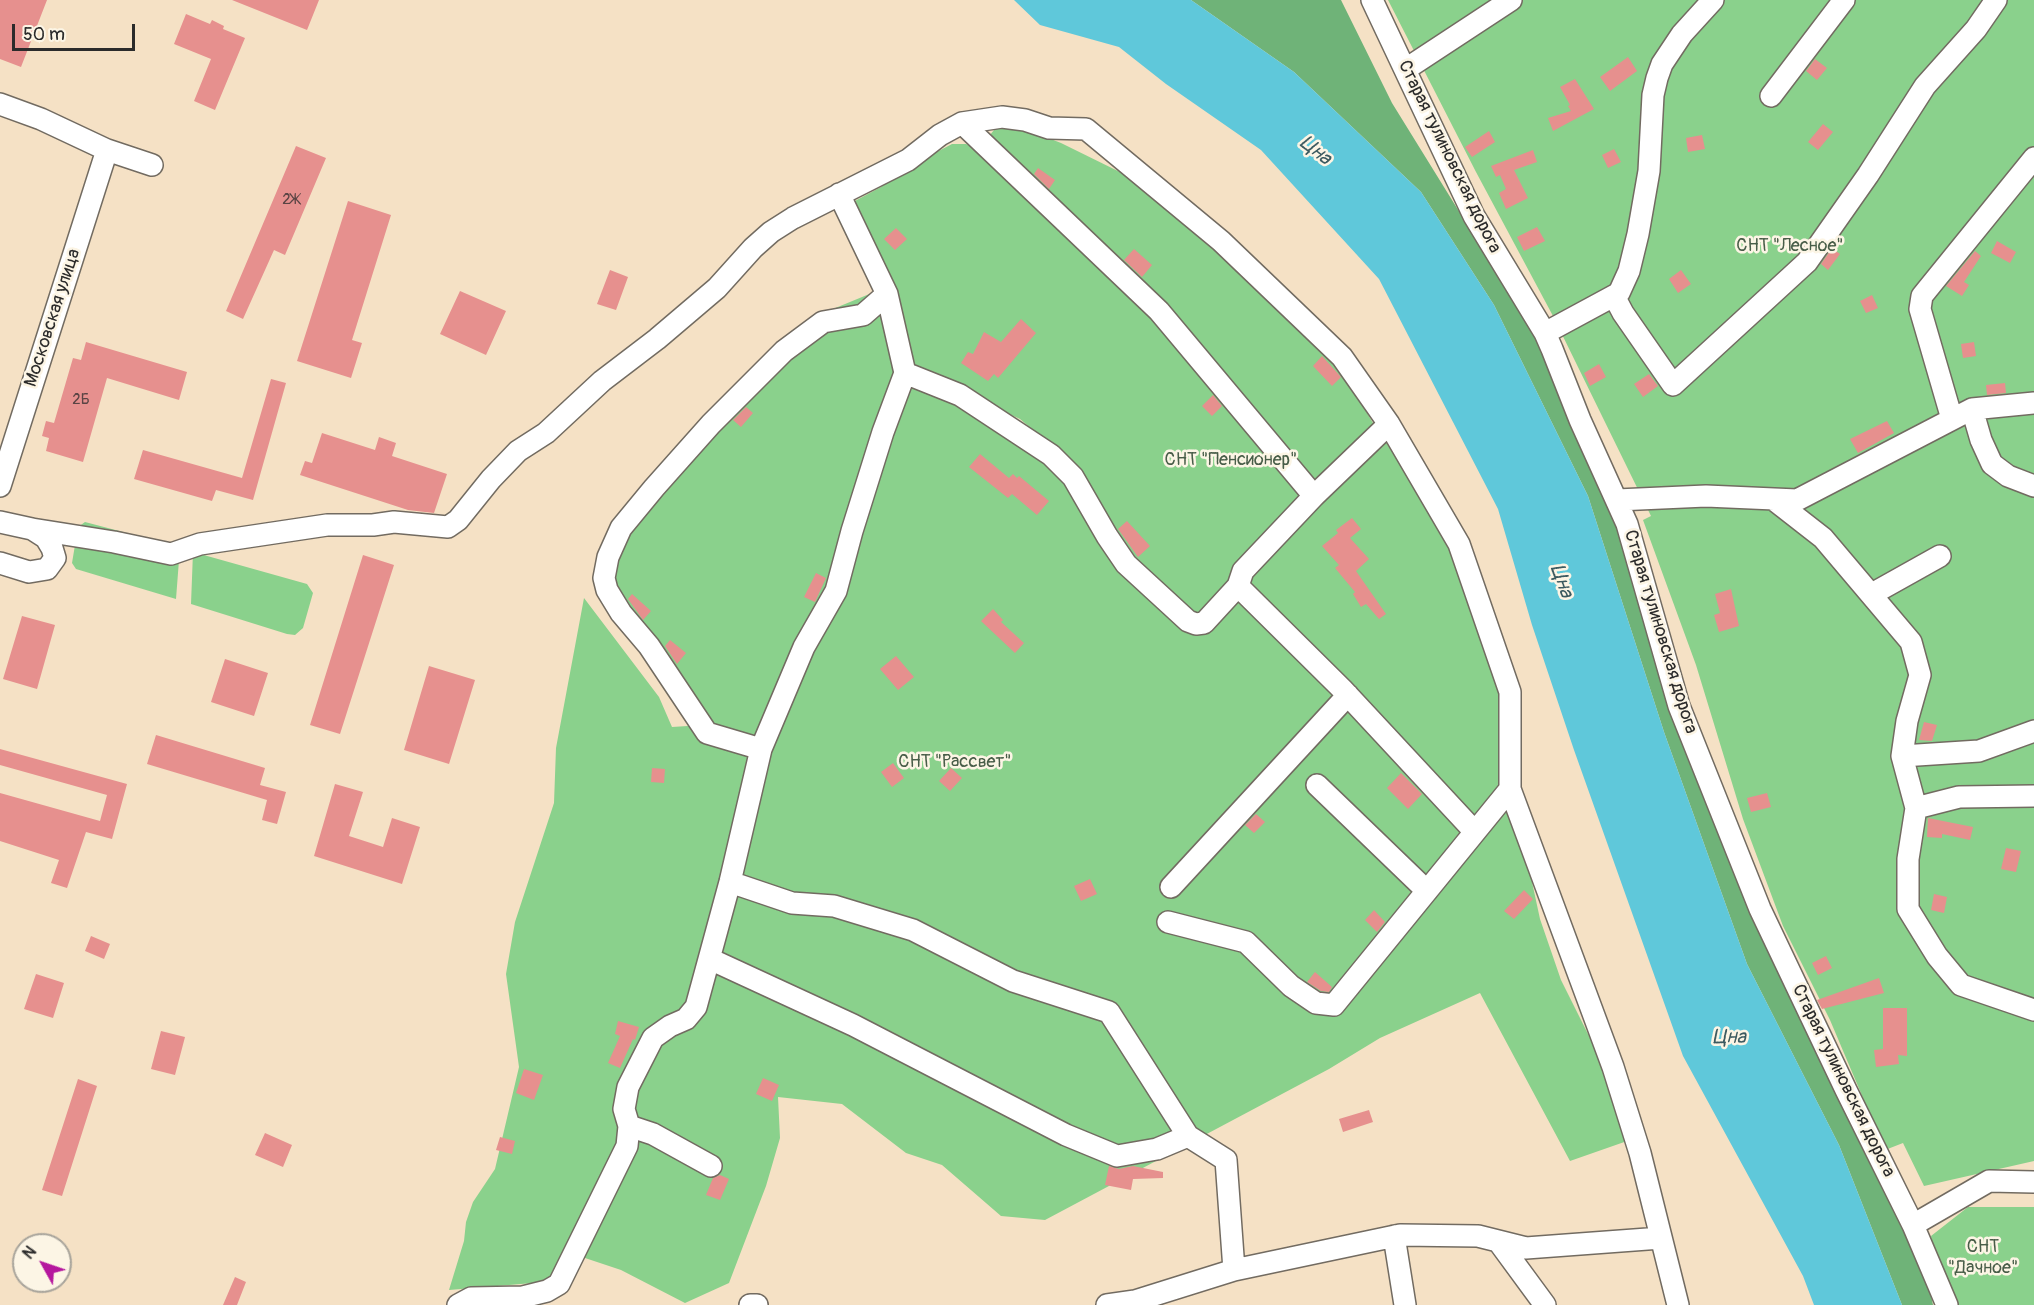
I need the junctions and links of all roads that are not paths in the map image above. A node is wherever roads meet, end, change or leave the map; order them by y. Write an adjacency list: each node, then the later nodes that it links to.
1 (1372, 0): 6 (street, Старая тулиновская дорога)
2 (1511, 0): 6 (street)
3 (1713, 0): 15 (street)
4 (1844, 0): 7 (street)
5 (1996, 0): 15 (street)
6 (1406, 69): 16 (street, Старая тулиновская дорога)
7 (1771, 96)
8 (0, 104): 10 (street)
9 (962, 123): 13 (street); 21 (street); 24 (street)
10 (107, 150): 12 (street); 22 (street, Московская улица)
11 (2034, 158): 20 (street)
12 (152, 165)
13 (839, 194): 14 (street); 28 (street)
14 (887, 294): 17 (street); 35 (street)
15 (1614, 296): 16 (street)
16 (1545, 333): 26 (street, Старая тулиновская дорога)
17 (905, 373): 31 (street); 35 (street)
18 (2034, 403): 19 (street)
19 (1972, 409): 20 (street); 23 (street)
20 (1952, 419): 25 (street)
21 (1389, 424): 24 (street); 38 (street)
22 (0, 486)
23 (2034, 486)
24 (1314, 496): 31 (street)
25 (1773, 499): 26 (street); 32 (street)
26 (1617, 500): 52 (street, Старая тулиновская дорога)
27 (0, 522): 28 (street)
28 (32, 529): 30 (street)
29 (1940, 556): 32 (street)
30 (0, 563)
31 (1238, 586): 33 (street)
32 (1872, 594): 36 (street)
33 (1348, 695): 41 (street); 43 (street)
34 (2034, 731): 36 (street)
35 (761, 749): 42 (street)
36 (1902, 756): 40 (street)
37 (1317, 784): 44 (street)
38 (1510, 789): 41 (street); 54 (street)
39 (2034, 795): 40 (street)
40 (1917, 808): 47 (street)
41 (1475, 832): 44 (street)
42 (730, 882): 46 (street); 49 (street)
43 (1172, 887)
44 (1427, 891): 45 (street)
45 (1168, 922)
46 (710, 958): 48 (street); 49 (street)
47 (2034, 1010)
48 (628, 1126): 50 (street); 57 (street)
49 (1188, 1136): 56 (street)
50 (711, 1166)
51 (2034, 1182): 52 (street)
52 (1913, 1225): 65 (street, Старая тулиновская дорога)
53 (1395, 1236): 55 (street); 56 (street); 62 (street)
54 (1661, 1238): 55 (street); 64 (street)
55 (1498, 1241): 63 (street)
56 (1233, 1270): 61 (street)
57 (522, 1301): 58 (street)
58 (458, 1305)
59 (750, 1305): 60 (street)
60 (757, 1305)
61 (1107, 1305)
62 (1405, 1305)
63 (1545, 1305)
64 (1678, 1305)
65 (1947, 1305)

